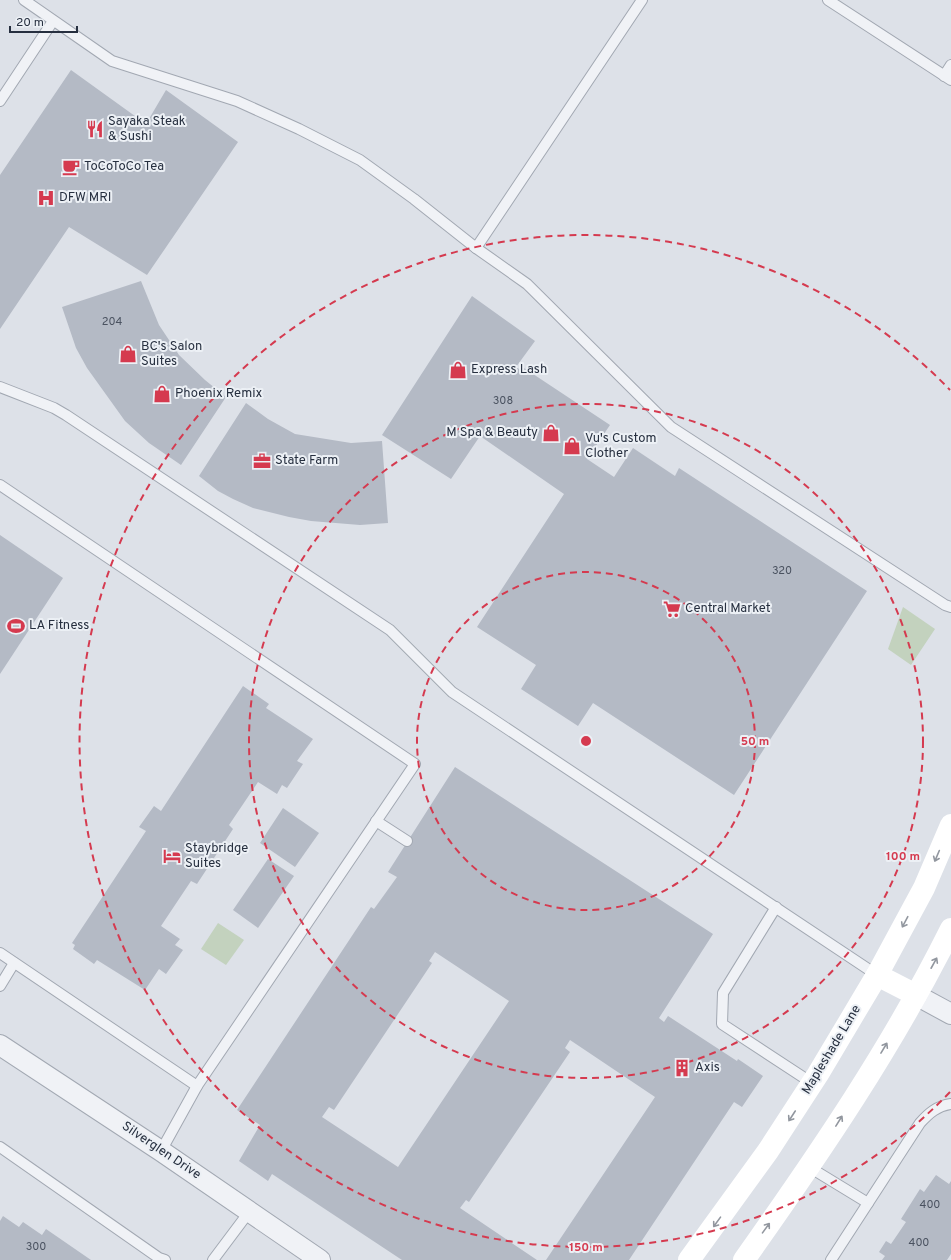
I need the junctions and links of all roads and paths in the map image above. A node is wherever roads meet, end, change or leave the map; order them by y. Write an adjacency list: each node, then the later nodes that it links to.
1 (24, 0): 4 (lane)
2 (642, 0): 8 (lane)
3 (828, 0): 6 (lane)
4 (53, 21): 7 (lane); 8 (lane)
5 (951, 65): 6 (lane)
6 (948, 78)
7 (0, 101)
8 (476, 248): 11 (lane)
9 (0, 387): 15 (lane)
10 (0, 485): 12 (lane)
11 (951, 607)
12 (376, 821): 14 (lane); 25 (lane)
13 (951, 825): 19 (main road, Mapleshade Lane, one-way to 19)
14 (407, 841)
15 (776, 908): 19 (lane); 24 (lane)
16 (951, 929): 21 (main road, one-way to 16)
17 (0, 953): 18 (lane)
18 (14, 963): 20 (lane); 25 (lane)
19 (877, 975): 21 (main road); 24 (main road, Mapleshade Lane)
20 (0, 986)
21 (916, 995): 22 (street); 29 (main road, one-way to 21)
22 (951, 1014)
23 (0, 1044): 28 (street, Silverglen Drive)
24 (812, 1083): 35 (main road, Mapleshade Lane, one-way to 35)
25 (197, 1086): 28 (lane)
26 (951, 1104): 30 (lane)
27 (0, 1147): 32 (lane)
28 (161, 1151): 31 (street, Silverglen Drive)
29 (810, 1167): 30 (lane); 36 (main road, one-way to 29)
30 (868, 1203): 37 (lane)
31 (249, 1212): 33 (lane); 34 (street, Silverglen Drive)
32 (161, 1259)
33 (213, 1260)
34 (320, 1260)
35 (689, 1260)
36 (744, 1260)
37 (831, 1260)

